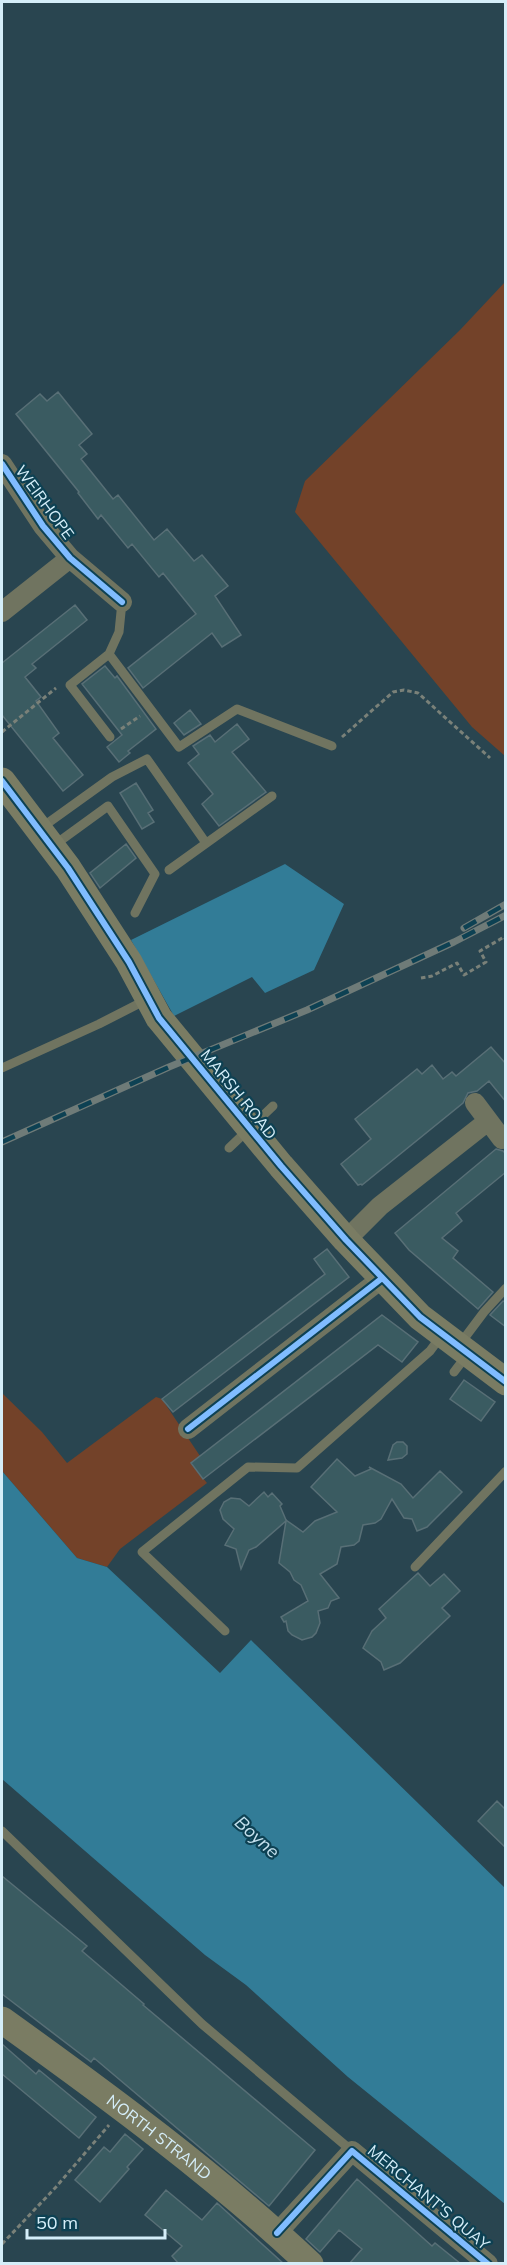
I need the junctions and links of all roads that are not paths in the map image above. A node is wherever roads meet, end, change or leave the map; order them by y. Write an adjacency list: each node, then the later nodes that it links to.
1 (2, 464): 2 (street, WEIRHOPE)
2 (70, 558): 3 (street, WEIRHOPE); 4 (street, WEIRHOPE)
3 (123, 602): 5 (lane)
4 (2, 612)
5 (108, 654): 6 (lane); 7 (lane)
6 (110, 737)
7 (332, 746)
8 (2, 782): 10 (main road, MARSH ROAD)
9 (272, 796): 11 (lane)
10 (45, 838): 11 (lane); 13 (lane); 14 (main road, MARSH ROAD)
11 (206, 843): 12 (lane)
12 (169, 870)
13 (135, 913)
14 (149, 999): 15 (lane); 19 (main road, MARSH ROAD)
15 (2, 1068)
16 (475, 1103): 18 (street)
17 (273, 1106): 19 (lane)
18 (488, 1121): 20 (street); 22 (street)
19 (250, 1128): 21 (lane); 22 (main road, MARSH ROAD)
20 (502, 1139)
21 (229, 1148)
22 (346, 1240): 23 (main road, MARSH ROAD)
23 (381, 1279): 25 (main road, MARSH ROAD); 27 (street)
24 (506, 1288): 25 (lane)
25 (456, 1352): 26 (main road, MARSH ROAD); 30 (lane)
26 (506, 1382)
27 (188, 1429)
28 (506, 1470): 29 (lane)
29 (415, 1567)
30 (225, 1631)
31 (2, 1831): 33 (lane)
32 (2, 2020): 34 (main road, NORTH STRAND)
33 (352, 2151): 34 (street); 36 (street, MERCHANT'S QUAY)
34 (277, 2233): 35 (main road, NORTH STRAND)
35 (310, 2264)
36 (488, 2264)

